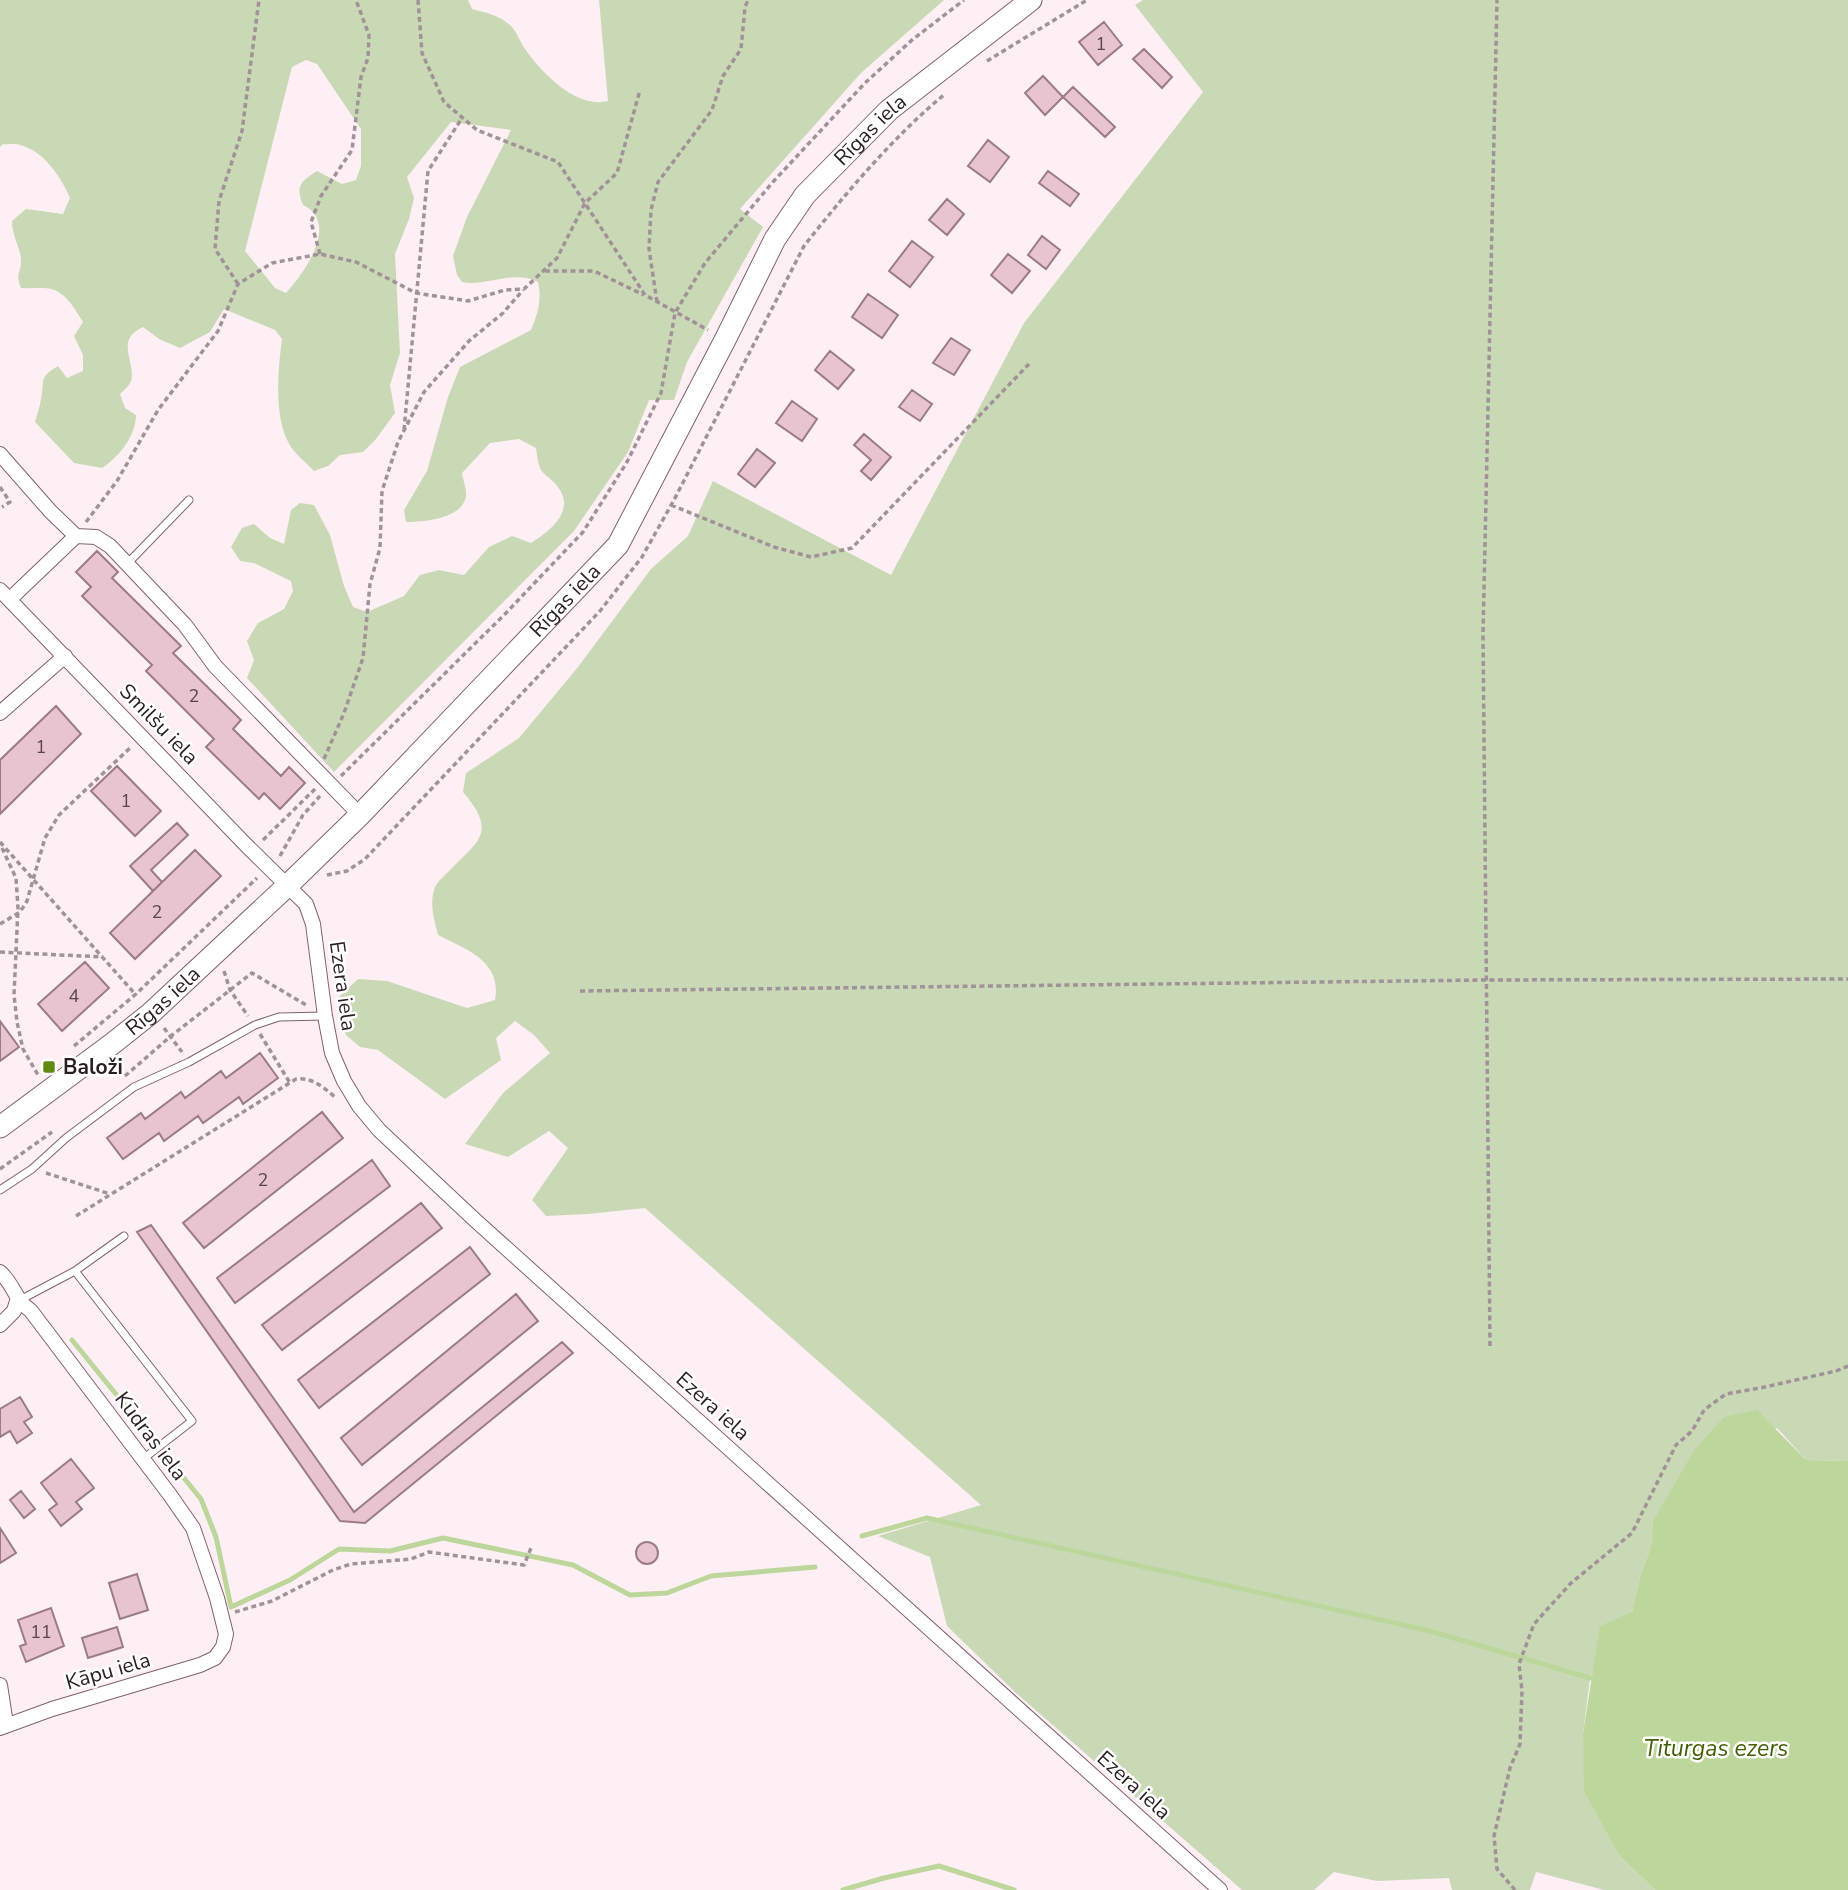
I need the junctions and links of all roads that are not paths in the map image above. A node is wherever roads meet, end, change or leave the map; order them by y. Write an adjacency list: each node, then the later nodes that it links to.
1 (1031, 0): 9 (main road, Rīgas iela)
2 (0, 454): 4 (street)
3 (189, 500): 5 (lane)
4 (76, 536): 5 (street); 6 (street)
5 (127, 564): 9 (street)
6 (5, 595): 7 (street, Smilšu iela)
7 (65, 656): 8 (street); 10 (street, Smilšu iela)
8 (0, 713)
9 (360, 815): 10 (main road, Rīgas iela)
10 (286, 887): 11 (street, Ezera iela); 12 (main road, Rīgas iela)
11 (325, 1016): 13 (lane); 23 (street, Ezera iela)
12 (0, 1127)
13 (0, 1190)
14 (124, 1236): 16 (lane)
15 (0, 1272): 17 (street, Kūdras iela)
16 (75, 1272): 17 (lane); 19 (lane)
17 (17, 1301): 18 (street); 19 (street, Kūdras iela)
18 (0, 1325)
19 (142, 1459): 20 (street, Kūdras iela)
20 (223, 1647): 22 (street, Kāpu iela)
21 (0, 1685): 22 (street)
22 (3, 1726)
23 (1220, 1890)

